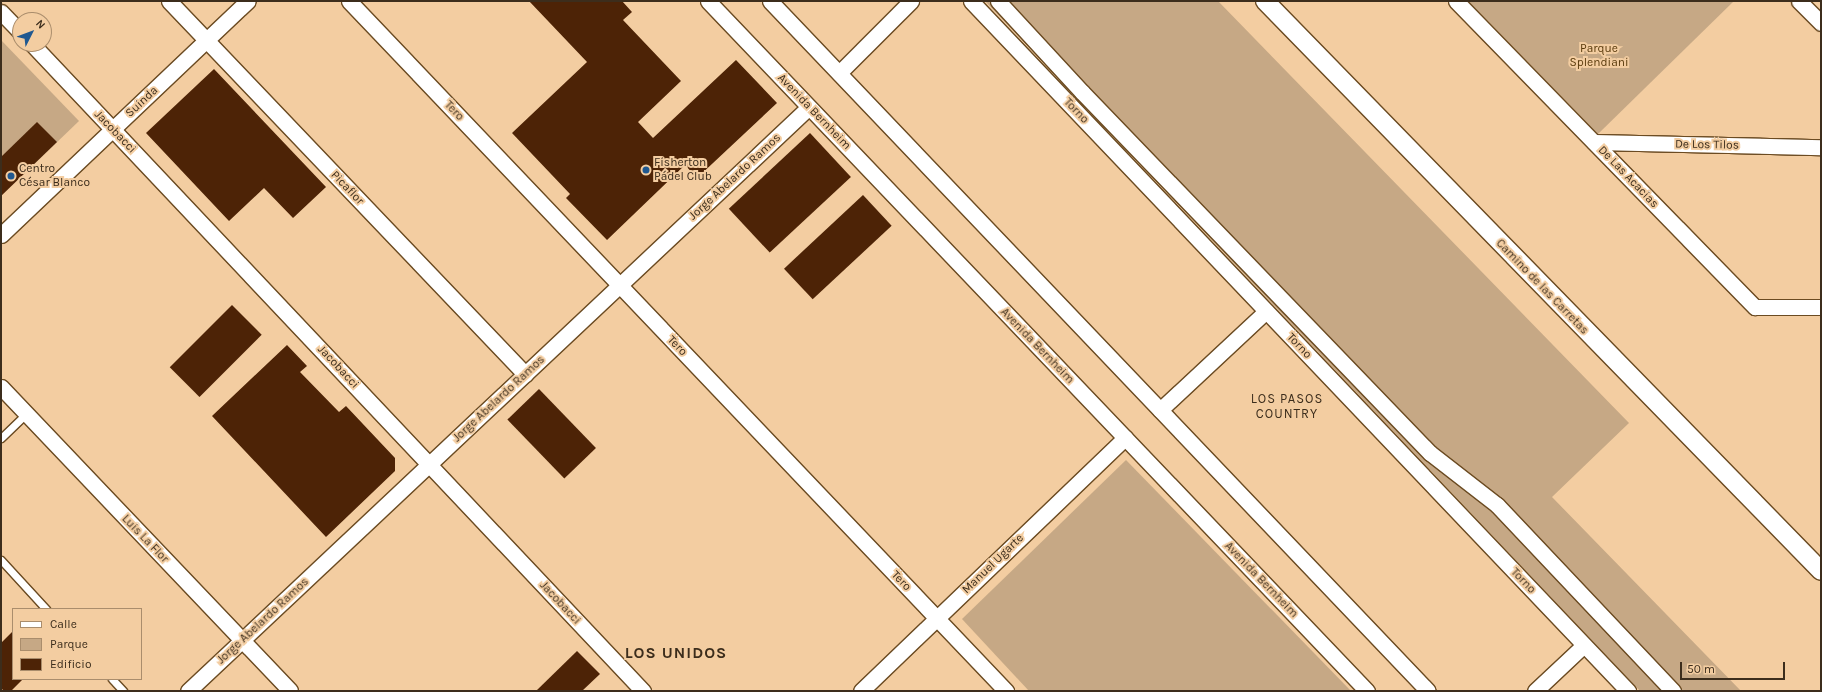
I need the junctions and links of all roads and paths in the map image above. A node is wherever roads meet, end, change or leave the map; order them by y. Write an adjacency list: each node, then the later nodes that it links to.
1 (169, 1): 15 (street, Picaflor)
2 (248, 1): 15 (street, Suinda)
3 (349, 1): 23 (street, Tero)
4 (708, 1): 18 (street, Avenida Bernheim)
5 (770, 1): 17 (street)
6 (911, 1): 17 (street)
7 (971, 1): 25 (street, Torno)
8 (998, 1): 50 (street)
9 (1265, 1): 34 (street, Camino de las Carretas)
10 (1456, 1): 20 (street, De Las Acacias)
11 (1799, 1): 13 (street)
12 (1, 12): 14 (street)
13 (1821, 23)
14 (12, 24)
15 (206, 41): 19 (street, Suinda); 26 (street, Picaflor)
16 (40, 52): 19 (street, Jacobacci)
17 (839, 72): 28 (street)
18 (809, 107): 23 (street, Jorge Abelardo Ramos); 31 (street, Avenida Bernheim)
19 (113, 129): 22 (street, Suinda); 32 (street, Jacobacci)
20 (1594, 142): 21 (street, De Los Tilos); 24 (street, De Las Acacias)
21 (1821, 147)
22 (1, 235)
23 (619, 286): 26 (street, Jorge Abelardo Ramos); 36 (street, Tero)
24 (1821, 307)
25 (1266, 311): 28 (street); 38 (street, Torno)
26 (525, 374): 32 (street, Jorge Abelardo Ramos)
27 (1, 388): 29 (street, Luis La Flor)
28 (1160, 410): 47 (street)
29 (26, 414): 30 (lane); 37 (street, Luis La Flor)
30 (1, 438)
31 (1125, 438): 36 (street, Manuel Ugarte); 46 (street, Avenida Bernheim)
32 (429, 464): 37 (street, Jorge Abelardo Ramos); 43 (street, Jacobacci)
33 (1, 560): 35 (lane)
34 (1821, 571)
35 (45, 608)
36 (936, 618): 44 (street, Manuel Ugarte); 45 (street, Tero)
37 (242, 641): 41 (street, Jorge Abelardo Ramos); 42 (street, Luis La Flor)
38 (1584, 645): 48 (street); 49 (street, Torno)
39 (113, 680): 40 (lane)
40 (123, 691)
41 (188, 691)
42 (290, 691)
43 (643, 691)
44 (861, 691)
45 (1006, 691)
46 (1367, 691)
47 (1428, 691)
48 (1535, 691)
49 (1628, 691)
50 (1673, 691)

